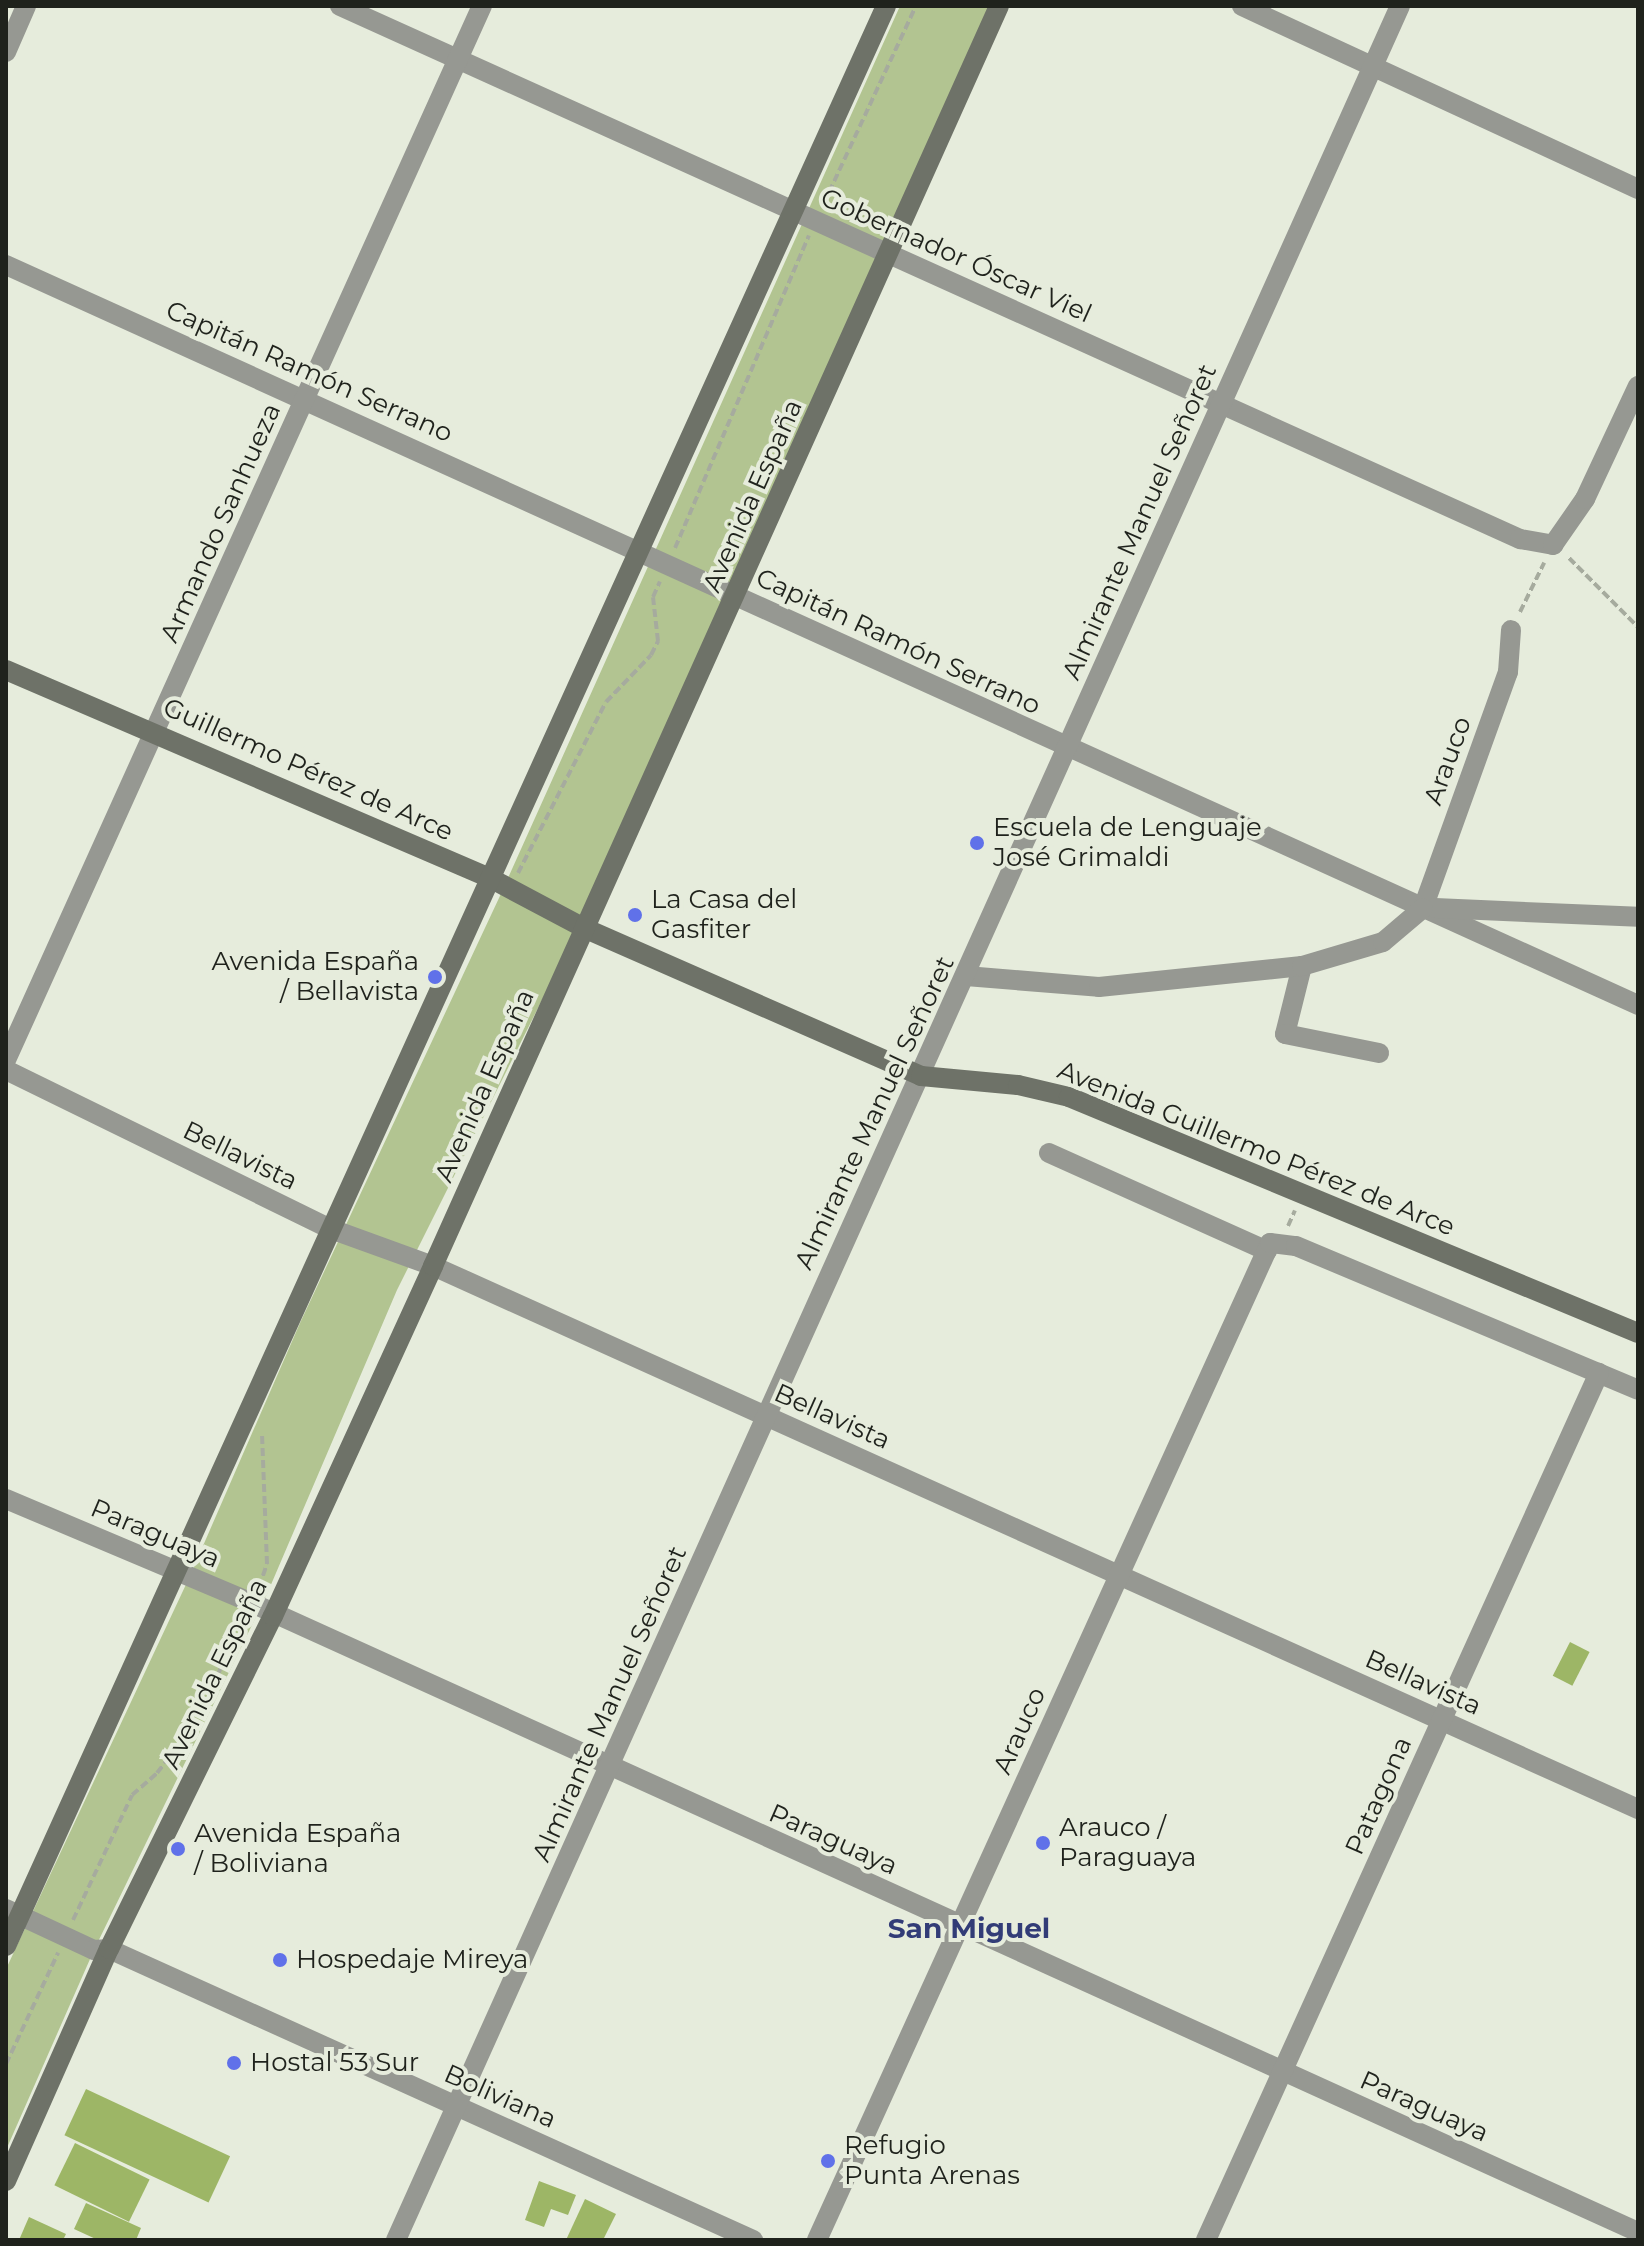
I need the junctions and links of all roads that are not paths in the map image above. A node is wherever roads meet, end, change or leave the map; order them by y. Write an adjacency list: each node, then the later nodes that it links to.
1 (26, 6): 8 (street)
2 (482, 6): 9 (street, Armando Sanhueza)
3 (886, 6): 12 (main road)
4 (999, 6): 13 (main road, Avenida España)
5 (1242, 6): 10 (street)
6 (1400, 6): 10 (street, Almirante Manuel Señoret)
7 (348, 8): 9 (street, Gobernador Óscar Viel)
8 (6, 52)
9 (458, 60): 12 (street, Gobernador Óscar Viel); 16 (street, Armando Sanhueza)
10 (1373, 65): 11 (street); 17 (street, Almirante Manuel Señoret)
11 (1638, 189)
12 (793, 211): 13 (street, Gobernador Óscar Viel); 18 (main road)
13 (887, 254): 17 (street, Gobernador Óscar Viel); 19 (main road, Avenida España)
14 (6, 265): 16 (street, Capitán Ramón Serrano)
15 (1638, 386): 17 (street, Gobernador Óscar Viel)
16 (305, 398): 18 (street, Capitán Ramón Serrano); 22 (street, Armando Sanhueza)
17 (1221, 403): 23 (street, Almirante Manuel Señoret)
18 (638, 551): 19 (street, Capitán Ramón Serrano); 24 (main road)
19 (738, 596): 23 (street, Capitán Ramón Serrano); 27 (main road, Avenida España)
20 (1511, 630): 25 (street, Arauco)
21 (6, 670): 22 (main road, Guillermo Pérez de Arce)
22 (155, 731): 24 (main road, Guillermo Pérez de Arce); 32 (street, Armando Sanhueza)
23 (1068, 749): 25 (street, Capitán Ramón Serrano); 29 (street, Almirante Manuel Señoret)
24 (490, 878): 27 (main road, Guillermo Pérez de Arce); 36 (main road)
25 (1423, 908): 26 (street); 28 (street); 30 (street, Capitán Ramón Serrano)
26 (1638, 916)
27 (584, 928): 34 (main road, Avenida Guillermo Pérez de Arce); 38 (main road, Avenida España)
28 (1302, 966): 29 (street); 31 (street)
29 (966, 976): 34 (street, Almirante Manuel Señoret)
30 (1638, 1005)
31 (1379, 1053)
32 (6, 1060)
33 (6, 1070): 36 (street, Bellavista)
34 (921, 1076): 39 (main road, Avenida Guillermo Pérez de Arce); 42 (street, Almirante Manuel Señoret)
35 (1049, 1153): 37 (street)
36 (331, 1229): 38 (street, Bellavista); 44 (main road)
37 (1268, 1247): 40 (street); 45 (street, Arauco)
38 (433, 1266): 42 (street, Bellavista); 46 (main road, Avenida España)
39 (1638, 1333)
40 (1599, 1373): 41 (street); 47 (street, Patagona)
41 (1638, 1390)
42 (766, 1416): 45 (street, Bellavista); 48 (street, Almirante Manuel Señoret)
43 (6, 1499): 44 (street, Paraguaya)
44 (176, 1572): 46 (street, Paraguaya); 50 (main road)
45 (1119, 1575): 47 (street, Bellavista); 51 (street, Arauco)
46 (273, 1616): 48 (street, Paraguaya); 53 (main road, Avenida España)
47 (1441, 1721): 49 (street, Bellavista); 54 (street, Patagona)
48 (611, 1768): 51 (street, Paraguaya); 55 (street, Almirante Manuel Señoret)
49 (1638, 1809)
50 (13, 1912): 52 (main road); 53 (street, Boliviana)
51 (960, 1926): 54 (street, Paraguaya); 60 (street, Arauco)
52 (6, 1946)
53 (109, 1949): 55 (street, Boliviana); 56 (main road, Avenida España)
54 (1282, 2071): 57 (street, Paraguaya); 61 (street, Patagona)
55 (459, 2107): 58 (street, Almirante Manuel Señoret); 59 (street, Boliviana)
56 (6, 2181)
57 (1638, 2231): 62 (street)
58 (396, 2240)
59 (753, 2240)
60 (817, 2240)
61 (1206, 2240)
62 (1634, 2240)

